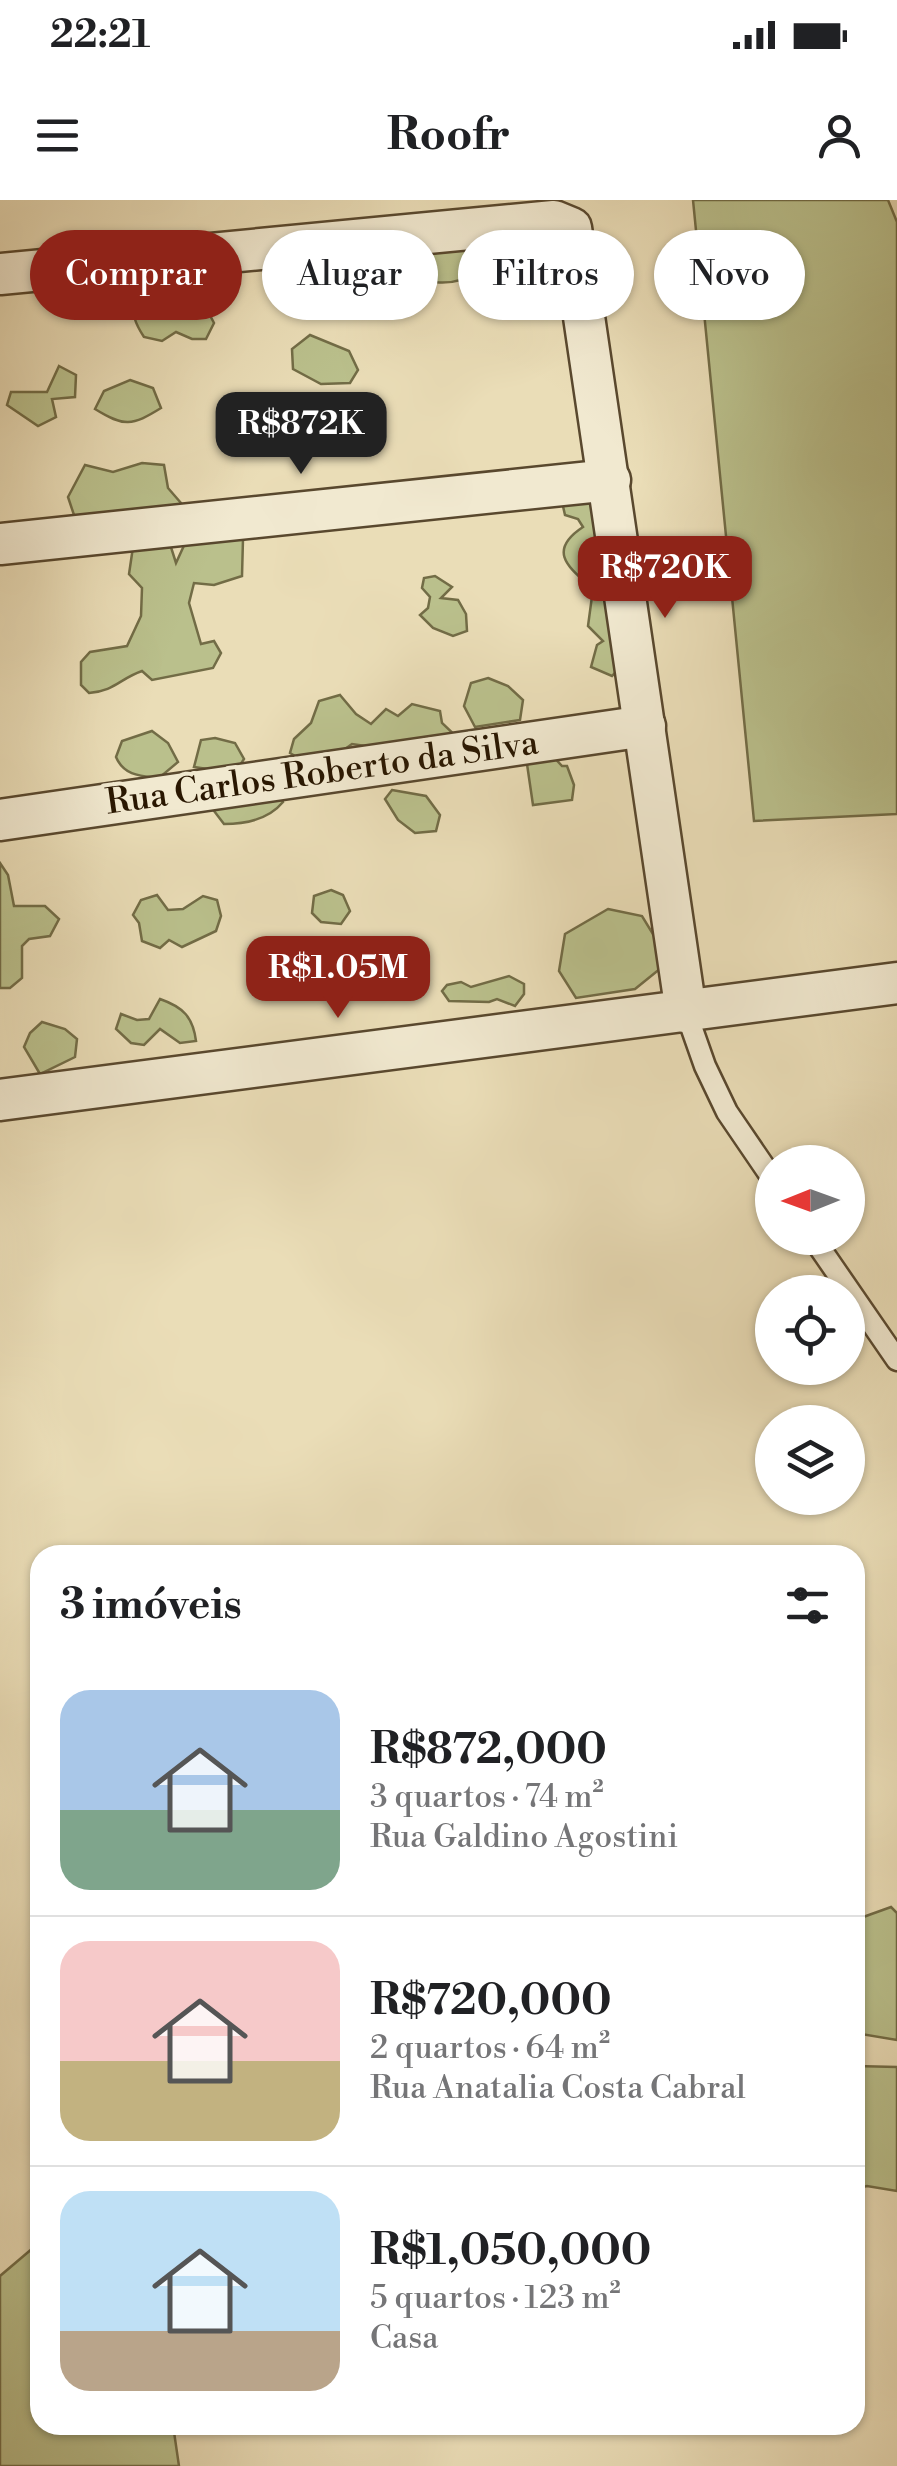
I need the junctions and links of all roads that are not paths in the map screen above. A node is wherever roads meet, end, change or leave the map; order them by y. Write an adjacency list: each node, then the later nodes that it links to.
1 (0, 274): 2 (street)
2 (610, 480): 3 (street); 4 (street)
3 (0, 544)
4 (645, 726): 5 (street, Rua Carlos Roberto da Silva); 7 (street)
5 (0, 820)
6 (897, 983): 7 (street)
7 (686, 1012): 8 (street); 9 (lane)
8 (0, 1100)
9 (755, 1152)
10 (825, 1255): 11 (lane)
11 (897, 1360)

